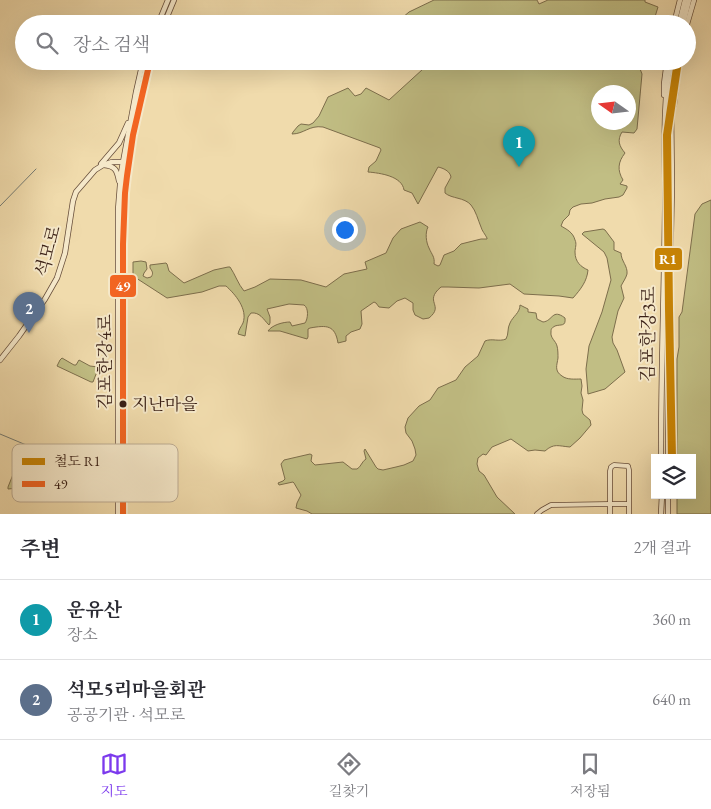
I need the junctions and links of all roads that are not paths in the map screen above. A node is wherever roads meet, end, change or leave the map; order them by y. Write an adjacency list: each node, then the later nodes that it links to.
1 (168, 0): 7 (street)
2 (174, 0): 8 (street)
3 (680, 0): 9 (street)
4 (685, 0): 10 (street)
5 (690, 0): 11 (street)
6 (694, 0): 12 (street)
7 (162, 15)
8 (168, 15)
9 (676, 15)
10 (681, 15)
11 (686, 15)
12 (690, 15)
13 (141, 70): 19 (street, 김포한강4로)
14 (147, 70): 28 (street, 김포한강4로)
15 (666, 70): 21 (street)
16 (670, 70): 21 (street, 김포한강3로)
17 (674, 70): 20 (street, 김포한강3로)
18 (678, 70): 20 (street)
19 (131, 117): 22 (street, 김포한강4로); 24 (street)
20 (672, 119): 30 (street, 김포한강3로)
21 (665, 121): 29 (street, 김포한강3로)
22 (123, 162): 23 (street, 석모로); 25 (street, 김포한강4로)
23 (102, 165): 24 (street, 석모로); 25 (street)
24 (95, 170): 26 (street, 석모로)
25 (120, 186): 27 (street, 김포한강4로)
26 (0, 360)
27 (118, 444)
28 (123, 444)
29 (661, 454)
30 (668, 454)
31 (662, 499): 38 (street)
32 (668, 499): 39 (street)
33 (610, 504): 34 (street); 34 (street); 35 (street); 36 (street)
34 (629, 504): 37 (street)
35 (537, 514)
36 (610, 514)
37 (629, 514)
38 (661, 514)
39 (668, 514)

